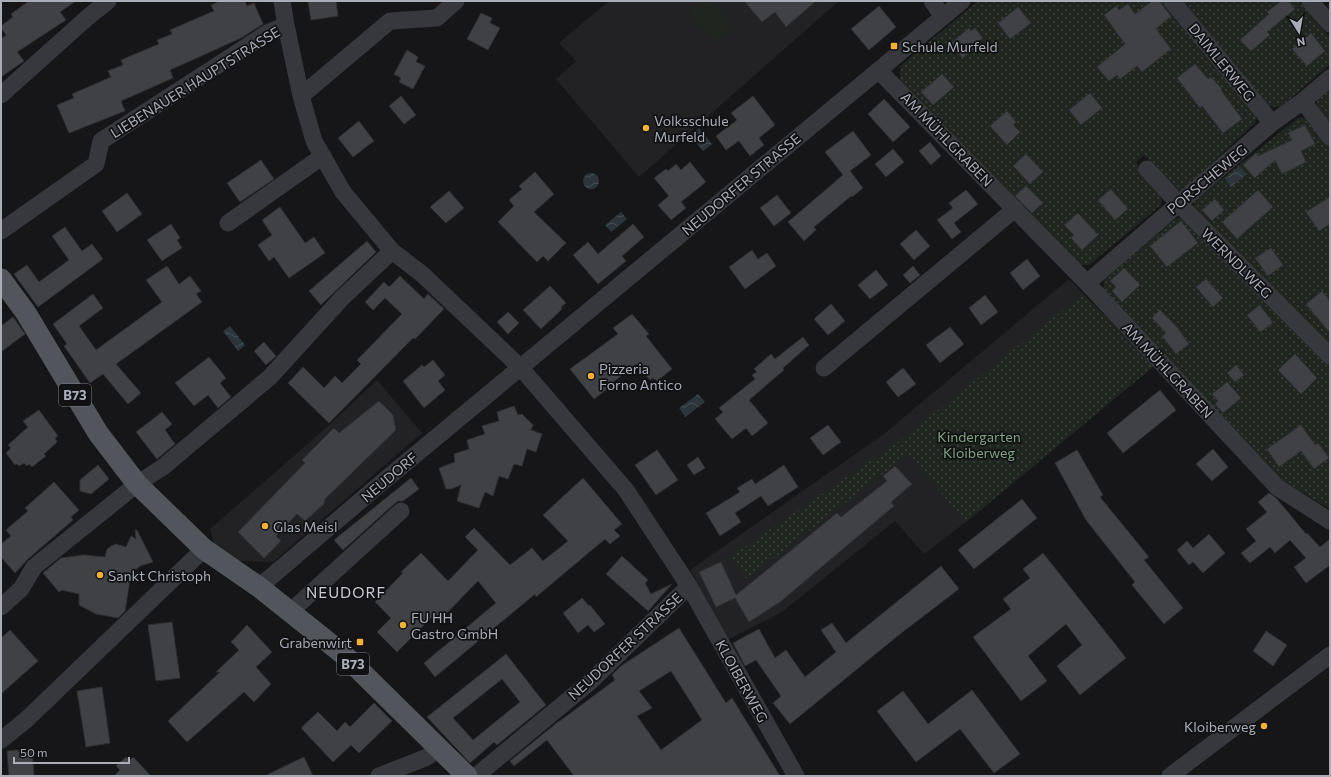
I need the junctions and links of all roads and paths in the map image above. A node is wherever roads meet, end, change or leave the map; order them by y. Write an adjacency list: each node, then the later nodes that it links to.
1 (108, 1): 13 (street)
2 (282, 1): 10 (street)
3 (456, 1): 14 (street)
4 (932, 1): 8 (street)
5 (962, 1): 8 (street, NEUDORFER STRASSE)
6 (1172, 1): 16 (street, DAIMLERWEG)
7 (1310, 1): 9 (street)
8 (943, 17): 11 (street, NEUDORFER STRASSE)
9 (1330, 24)
10 (286, 25): 14 (street); 23 (street, LIEBENAUER HAUPTSTRASSE)
11 (878, 71): 21 (street, AM MÜHLGRABEN); 28 (street, NEUDORFER STRASSE)
12 (1330, 78): 15 (street, PORSCHEWEG)
13 (1, 95)
14 (301, 96): 18 (street)
15 (1303, 101): 16 (street, PORSCHEWEG); 17 (street)
16 (1272, 124): 20 (street, PORSCHEWEG)
17 (1330, 137)
18 (322, 156): 22 (street); 24 (street)
19 (1146, 169): 20 (street, WERNDLWEG)
20 (1178, 203): 26 (street, PORSCHEWEG); 27 (street, WERNDLWEG)
21 (1015, 209): 26 (street, AM MÜHLGRABEN); 29 (street)
22 (228, 223)
23 (1, 231)
24 (392, 251): 28 (street, NEUDORFER STRASSE); 30 (street)
25 (1, 279): 30 (main road, B73)
26 (1087, 283): 32 (street, AM MÜHLGRABEN)
27 (1330, 356)
28 (520, 367): 34 (street, NEUDORFER STRASSE); 35 (street, NEUDORF)
29 (824, 368)
30 (137, 484): 33 (main road, B73); 36 (street)
31 (401, 511): 37 (street)
32 (1330, 521)
33 (204, 549): 35 (main road, B73); 39 (street)
34 (689, 586): 43 (street, NEUDORFER STRASSE); 44 (street, KLOIBERWEG)
35 (259, 587): 37 (main road, B73)
36 (1, 607)
37 (290, 612): 40 (main road, B73)
38 (1330, 655): 45 (street)
39 (1, 740)
40 (440, 749): 41 (street); 42 (main road, B73)
41 (379, 776)
42 (467, 776)
43 (476, 776)
44 (796, 776)
45 (1170, 776)

